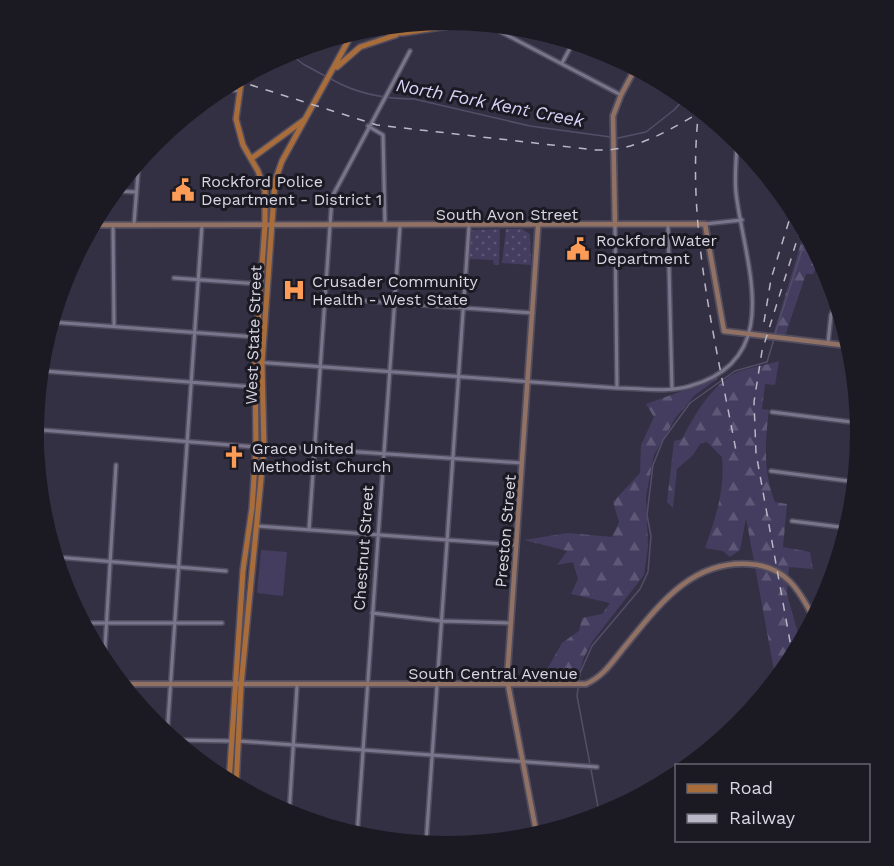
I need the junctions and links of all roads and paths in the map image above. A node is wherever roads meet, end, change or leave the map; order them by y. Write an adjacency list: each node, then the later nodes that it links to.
1 (411, 32): 3 (main road)
2 (396, 33): 3 (main road)
3 (403, 33): 9 (main road)
4 (505, 34): 8 (street)
5 (347, 43): 9 (main road, West State Street)
6 (570, 49): 8 (street)
7 (410, 51): 16 (street)
8 (562, 63): 14 (street)
9 (331, 75): 15 (main road, West State Street)
10 (632, 75): 14 (street)
11 (240, 87): 13 (main road, West State Street)
12 (234, 91): 13 (street)
13 (239, 92): 18 (main road, West State Street)
14 (621, 95): 35 (street)
15 (306, 118): 18 (main road); 27 (main road, West State Street)
16 (368, 126): 28 (street); 29 (street)
17 (736, 152): 22 (street)
18 (252, 158): 26 (main road, West State Street)
19 (138, 175): 21 (street)
20 (124, 192): 21 (street)
21 (136, 192): 31 (street)
22 (742, 220): 23 (street, South Avon Street); 48 (street)
23 (705, 224): 36 (street, South Avon Street); 48 (street)
24 (102, 225): 30 (street, South Avon Street)
25 (202, 225): 26 (street, South Avon Street); 31 (street, South Avon Street); 38 (street)
26 (265, 225): 27 (street, South Avon Street); 39 (main road, West State Street)
27 (273, 225): 28 (street, South Avon Street); 53 (main road, West State Street)
28 (330, 225): 29 (street, South Avon Street); 40 (street)
29 (386, 225): 32 (street, South Avon Street)
30 (113, 226): 31 (street, South Avon Street); 46 (street)
31 (134, 226)
32 (400, 226): 33 (street, South Avon Street); 41 (street, Chestnut Street)
33 (469, 226): 34 (street, South Avon Street); 42 (street)
34 (538, 226): 35 (street, South Avon Street); 43 (street, Preston Street)
35 (615, 226): 36 (street, South Avon Street); 61 (street)
36 (668, 226): 62 (street)
37 (174, 278): 38 (street)
38 (199, 280): 39 (street); 47 (street)
39 (260, 284): 49 (main road, West State Street)
40 (325, 298): 41 (street); 54 (street)
41 (394, 303): 42 (street); 56 (street, Chestnut Street)
42 (463, 307): 43 (street); 57 (street)
43 (534, 313): 59 (street, Preston Street)
44 (832, 313): 50 (street)
45 (60, 322): 46 (street)
46 (114, 325): 47 (street)
47 (196, 331): 49 (street); 58 (street)
48 (749, 335): 50 (street); 62 (street)
49 (257, 338): 52 (main road, West State Street)
50 (828, 344): 51 (street)
51 (840, 345)
52 (255, 362): 53 (street); 60 (main road, West State Street)
53 (262, 363): 54 (street); 77 (main road, West State Street)
54 (320, 367): 56 (street); 69 (street)
55 (49, 371): 58 (street)
56 (390, 372): 57 (street); 70 (street, Chestnut Street)
57 (459, 377): 59 (street); 71 (street)
58 (193, 381): 60 (street); 66 (street)
59 (530, 381): 61 (street); 72 (street, Preston Street)
60 (255, 387): 67 (main road, West State Street)
61 (617, 388): 62 (street)
62 (672, 389)
63 (772, 412): 64 (street)
64 (850, 422)
65 (44, 430): 66 (street)
66 (188, 441): 67 (street); 85 (street)
67 (256, 447): 99 (main road, West State Street)
68 (285, 447): 69 (street)
69 (314, 449): 70 (street); 79 (street)
70 (383, 454): 71 (street); 80 (street, Chestnut Street)
71 (453, 458): 72 (street); 81 (street)
72 (523, 463): 82 (street, Preston Street)
73 (116, 465): 84 (street)
74 (771, 471): 75 (street)
75 (847, 481)
76 (792, 521): 78 (street)
77 (257, 526): 79 (street); 100 (main road, West State Street)
78 (838, 527)
79 (309, 530): 80 (street)
80 (378, 535): 81 (street); 88 (street, Chestnut Street)
81 (447, 540): 82 (street); 89 (street)
82 (516, 545): 94 (street, Preston Street)
83 (64, 558): 84 (street)
84 (110, 562): 85 (street); 91 (street)
85 (180, 567): 86 (street); 92 (street)
86 (226, 571)
87 (809, 609): 103 (street, South Central Avenue)
88 (372, 613): 89 (street); 102 (street, Chestnut Street)
89 (442, 621): 94 (street); 97 (street)
90 (92, 623): 91 (street)
91 (106, 623): 92 (street); 95 (street)
92 (174, 623): 93 (street); 98 (street)
93 (222, 623)
94 (509, 624): 103 (street, Preston Street)
95 (105, 645)
96 (132, 684): 98 (street, South Central Avenue)
97 (436, 684): 102 (street, South Central Avenue); 103 (street, South Central Avenue); 110 (street)
98 (170, 685): 99 (street, South Central Avenue); 104 (street)
99 (234, 686): 100 (street, South Central Avenue); 106 (main road, West State Street)
100 (241, 686): 101 (street, South Central Avenue); 107 (main road, West State Street)
101 (297, 686): 102 (street, South Central Avenue); 108 (street)
102 (367, 686): 109 (street, Chestnut Street)
103 (509, 686): 111 (street, Preston Street)
104 (168, 723)
105 (186, 740): 106 (street)
106 (230, 741): 113 (main road, West State Street)
107 (238, 741): 108 (street); 114 (main road, West State Street)
108 (293, 745): 109 (street); 115 (street)
109 (362, 750): 110 (street); 116 (street, Chestnut Street)
110 (432, 755): 111 (street); 118 (street)
111 (521, 761): 112 (street); 117 (street, Preston Street)
112 (597, 767)
113 (229, 772)
114 (236, 777)
115 (290, 803)
116 (358, 826)
117 (535, 826)
118 (427, 835)

